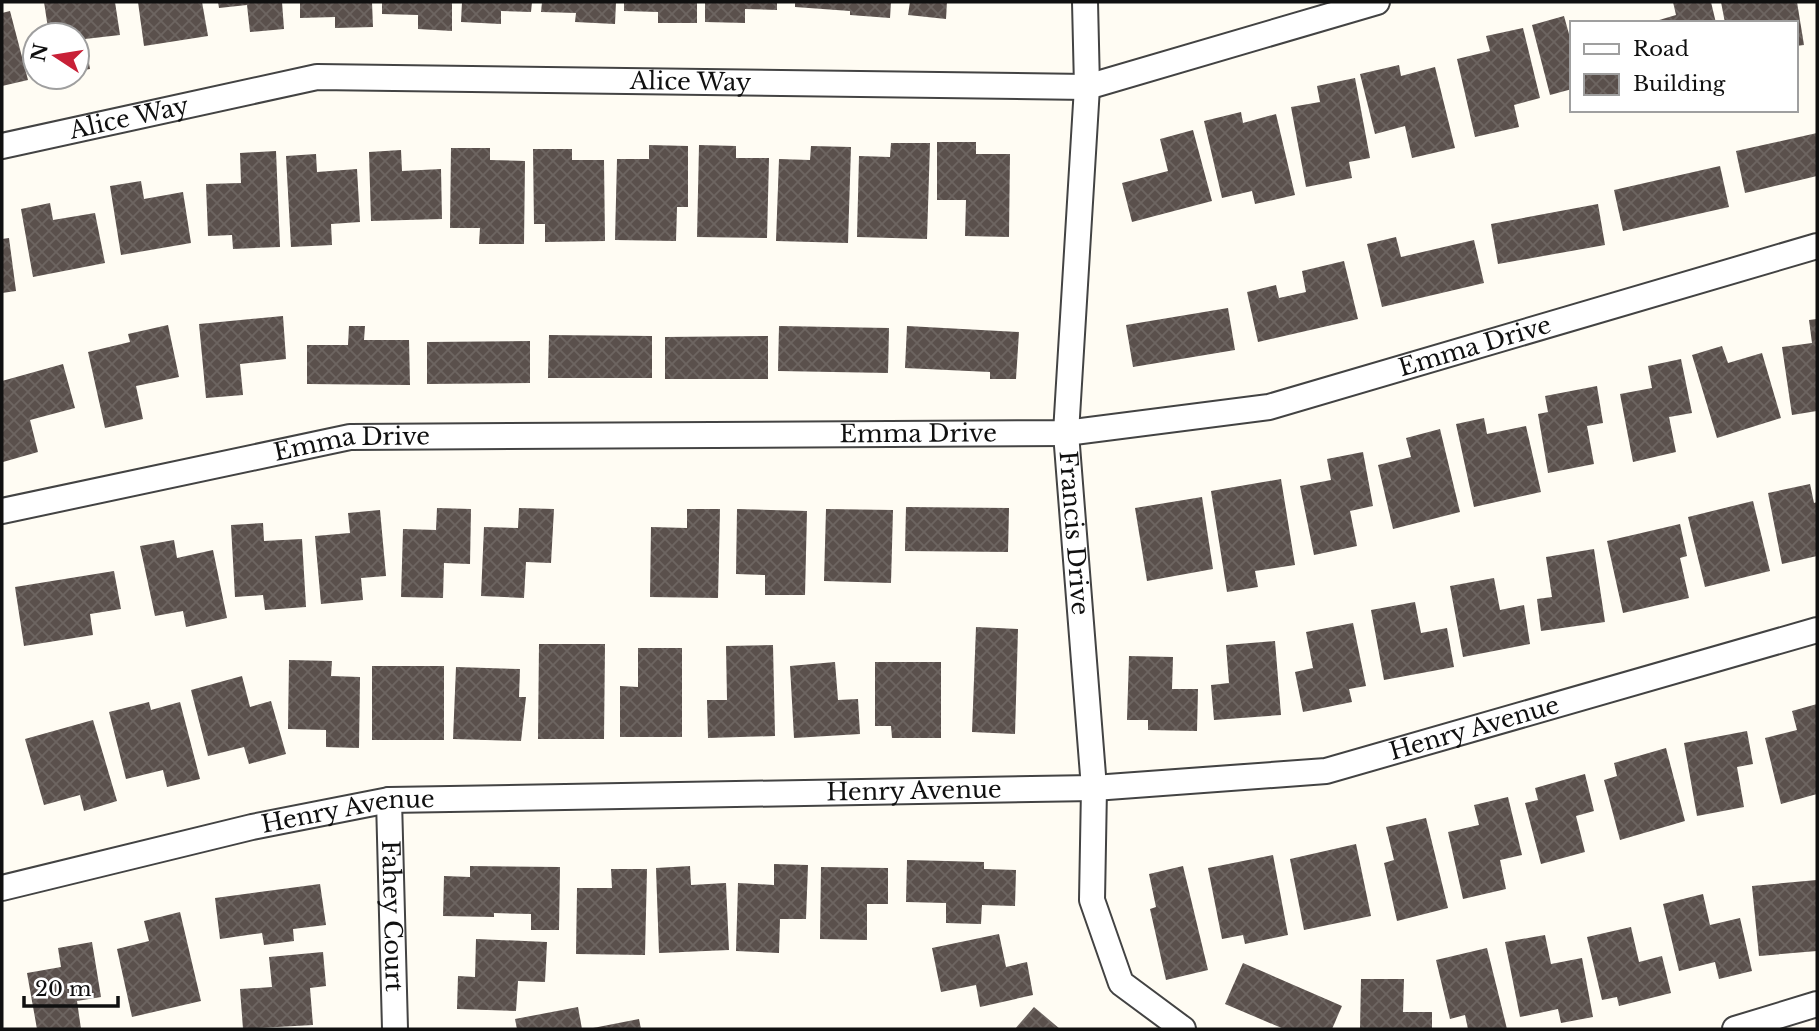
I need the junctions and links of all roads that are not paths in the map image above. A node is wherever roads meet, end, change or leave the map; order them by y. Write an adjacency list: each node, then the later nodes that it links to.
1 (1085, 2): 3 (street, Francis Drive)
2 (1377, 2): 3 (street, Alice Way)
3 (1087, 87): 4 (street, Alice Way); 6 (street, Francis Drive)
4 (2, 146)
5 (1817, 246): 6 (street, Emma Drive)
6 (1066, 433): 7 (street, Emma Drive); 9 (street, Francis Drive)
7 (2, 510)
8 (1817, 629): 9 (street, Henry Avenue)
9 (1094, 788): 10 (street, Henry Avenue); 14 (street, Francis Drive)
10 (389, 800): 11 (street, Henry Avenue); 13 (street, Fahey Court)
11 (2, 888)
12 (1817, 1004): 15 (street)
13 (395, 1029)
14 (1183, 1029)
15 (1735, 1029)

